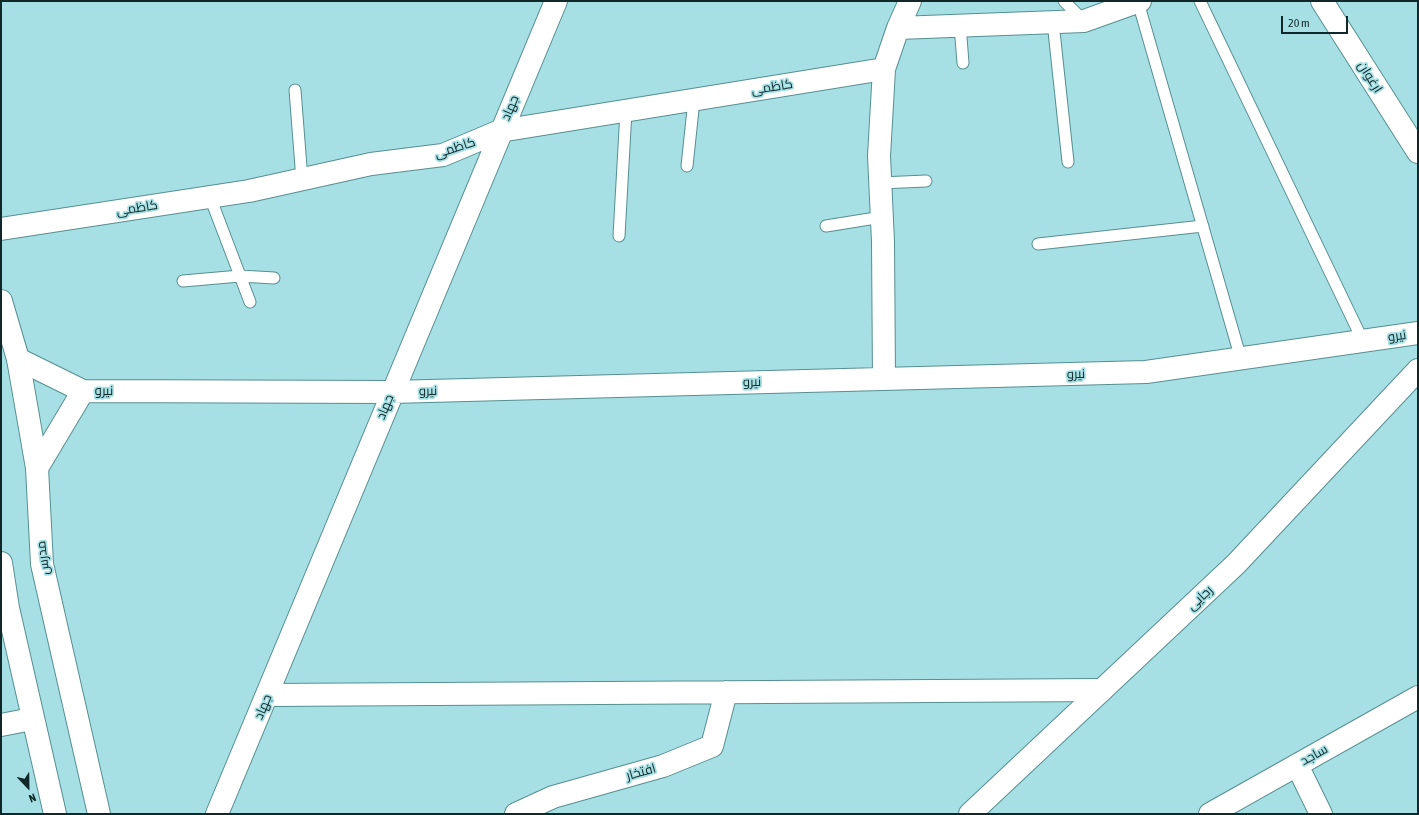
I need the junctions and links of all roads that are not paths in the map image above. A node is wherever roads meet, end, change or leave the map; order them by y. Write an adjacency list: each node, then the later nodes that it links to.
1 (556, 1): 16 (street, جهاد)
2 (910, 1): 10 (street)
3 (1064, 1): 7 (lane)
4 (1139, 1): 7 (street); 26 (lane)
5 (1200, 1): 36 (lane)
6 (1322, 1): 17 (street, ارغوان)
7 (1084, 21): 8 (street)
8 (1053, 22): 9 (street); 18 (lane)
9 (960, 25): 10 (street); 11 (lane)
10 (898, 28): 12 (street)
11 (963, 63)
12 (884, 69): 14 (street, کاظمی); 22 (street)
13 (295, 90): 20 (lane)
14 (694, 100): 15 (street, کاظمی); 19 (lane)
15 (626, 111): 16 (street, کاظمی); 28 (lane)
16 (500, 131): 20 (street, کاظمی); 42 (street, جهاد)
17 (1418, 152)
18 (1068, 162)
19 (687, 166)
20 (302, 180): 23 (street, کاظمی)
21 (926, 181): 22 (lane)
22 (880, 183): 24 (street)
23 (210, 197): 27 (street, کاظمی); 30 (lane)
24 (882, 217): 25 (lane); 40 (street)
25 (826, 226)
26 (1202, 226): 29 (lane); 38 (lane)
27 (1, 229)
28 (619, 236)
29 (1038, 244)
30 (240, 276): 31 (lane); 32 (lane); 34 (lane)
31 (274, 278)
32 (183, 281)
33 (1, 301): 37 (street, مدرس)
34 (250, 302)
35 (1418, 333): 36 (street, نیرو)
36 (1363, 341): 38 (street, نیرو)
37 (18, 359): 41 (street); 43 (street, مدرس)
38 (1241, 359): 40 (street, نیرو)
39 (1418, 370): 46 (street, رجایی)
40 (884, 379): 42 (street, نیرو)
41 (83, 391): 42 (street, نیرو); 43 (street)
42 (392, 392): 48 (street, جهاد)
43 (37, 468): 54 (street, مدرس)
44 (1, 563): 45 (street)
45 (4, 609): 50 (street)
46 (1102, 690): 47 (street); 57 (street, رجایی)
47 (726, 692): 48 (street); 56 (street, افتخار)
48 (268, 695): 55 (street, جهاد)
49 (1416, 702): 52 (street, ساجد)
50 (32, 719): 51 (street); 53 (street)
51 (1, 725)
52 (1297, 765): 58 (street, ساجد); 59 (street)
53 (55, 814)
54 (99, 814)
55 (217, 814)
56 (516, 814)
57 (970, 814)
58 (1210, 814)
59 (1322, 814)

